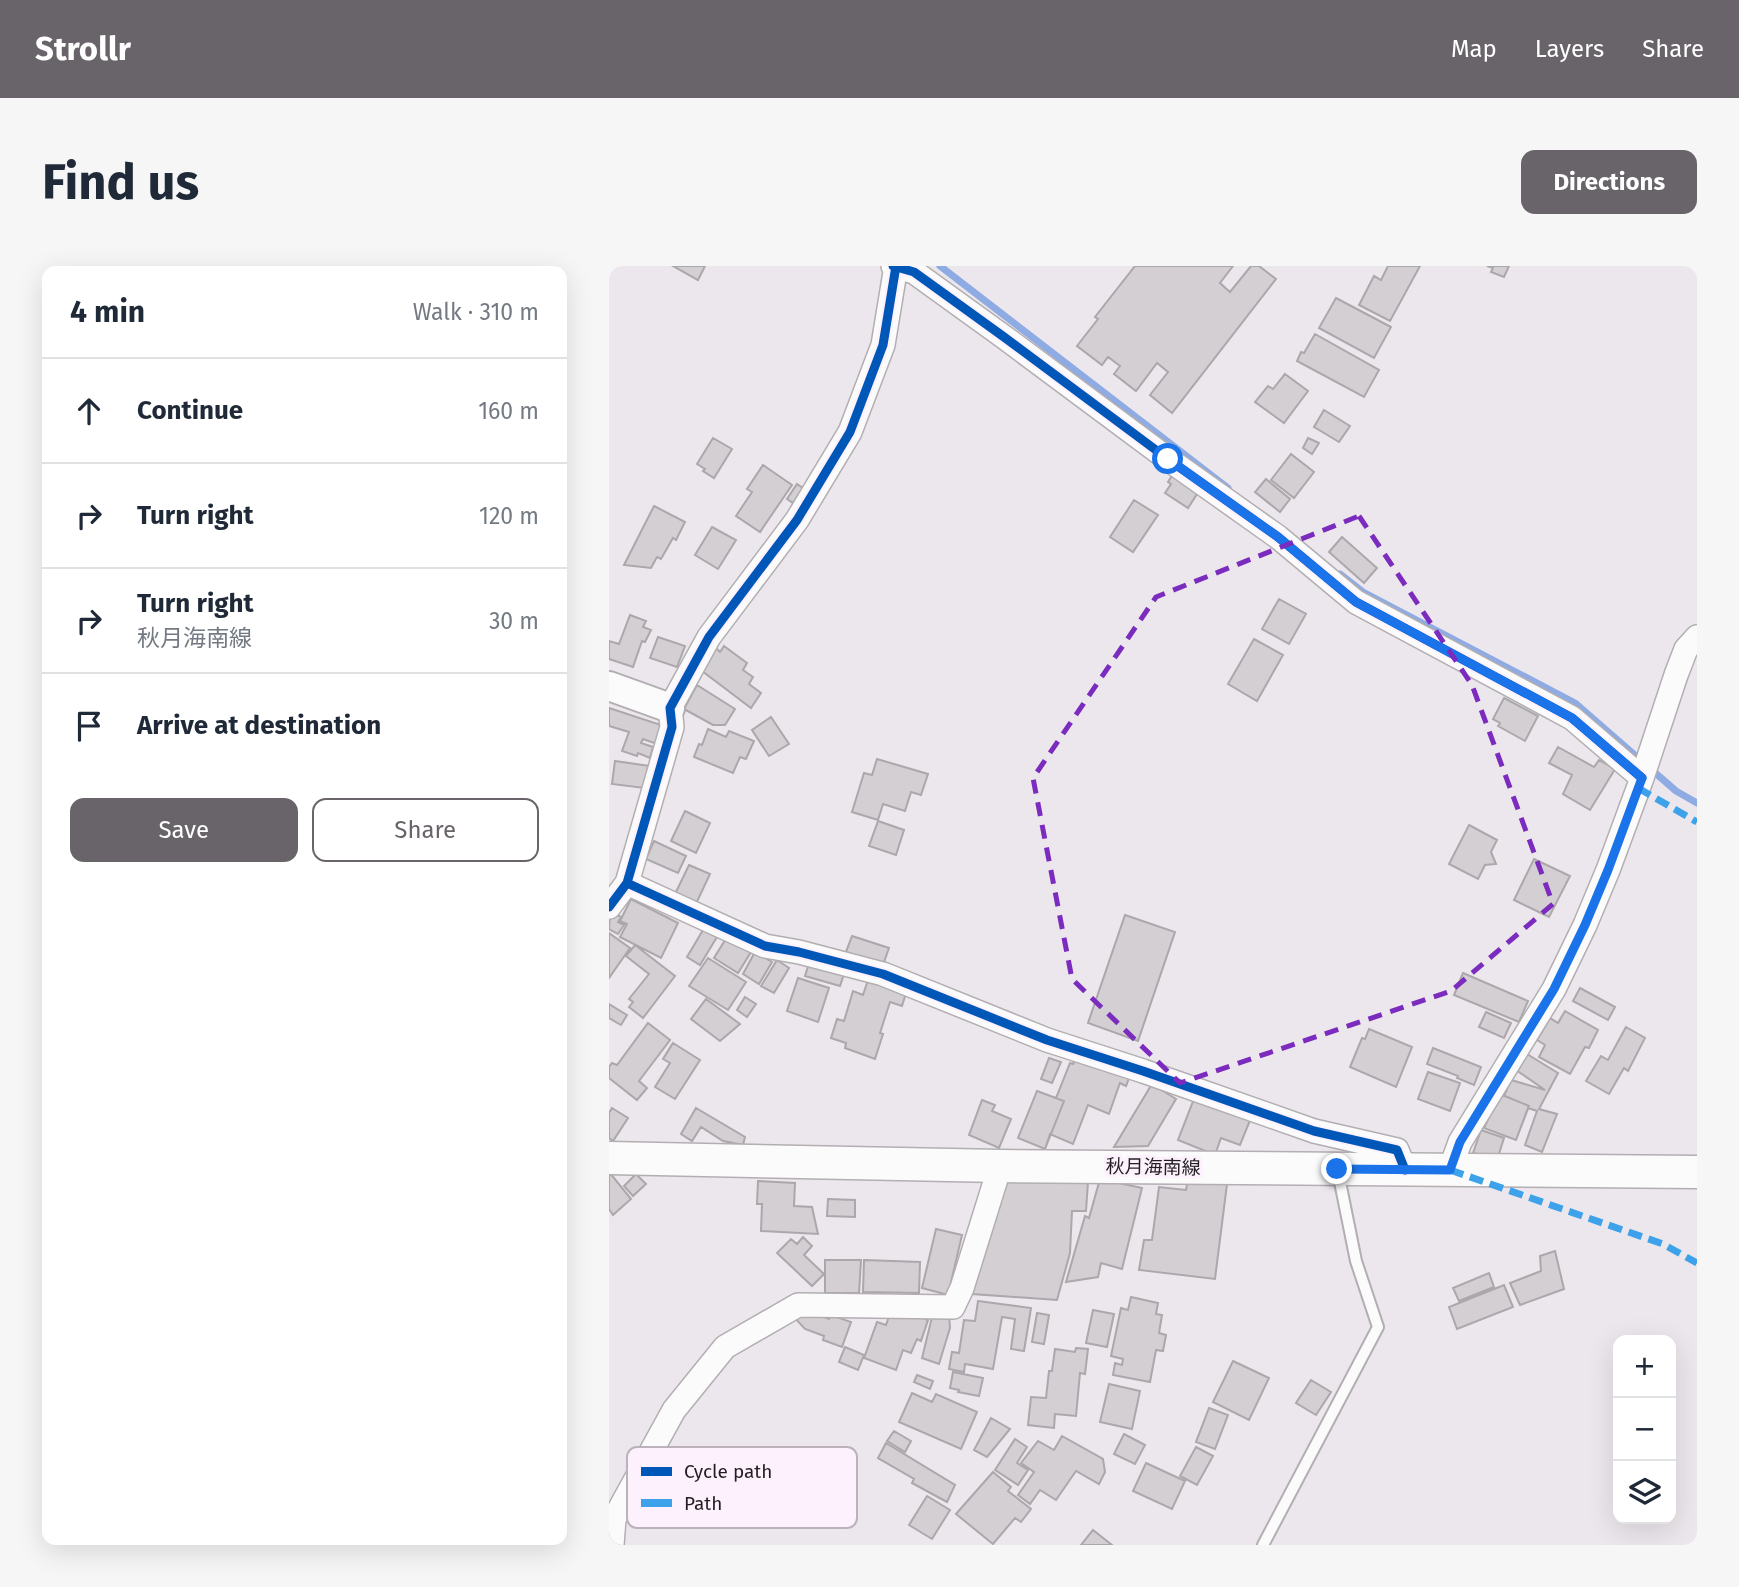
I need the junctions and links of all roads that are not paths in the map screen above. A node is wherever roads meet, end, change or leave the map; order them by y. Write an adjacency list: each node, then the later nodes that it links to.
1 (895, 266): 4 (street); 5 (street)
2 (1697, 637): 5 (street)
3 (609, 686): 4 (street)
4 (670, 708): 6 (street)
5 (1642, 778): 12 (street)
6 (627, 883): 7 (street); 11 (street)
7 (609, 907)
8 (609, 1157): 9 (main road, 秋月海南線)
9 (1000, 1166): 10 (main road, 秋月海南線); 14 (street)
10 (1337, 1169): 11 (main road, 秋月海南線); 17 (lane)
11 (1405, 1170): 12 (main road, 秋月海南線)
12 (1450, 1170): 13 (main road, 秋月海南線)
13 (1697, 1172)
14 (654, 1447)
15 (627, 1495): 16 (street)
16 (612, 1545)
17 (1263, 1545)

